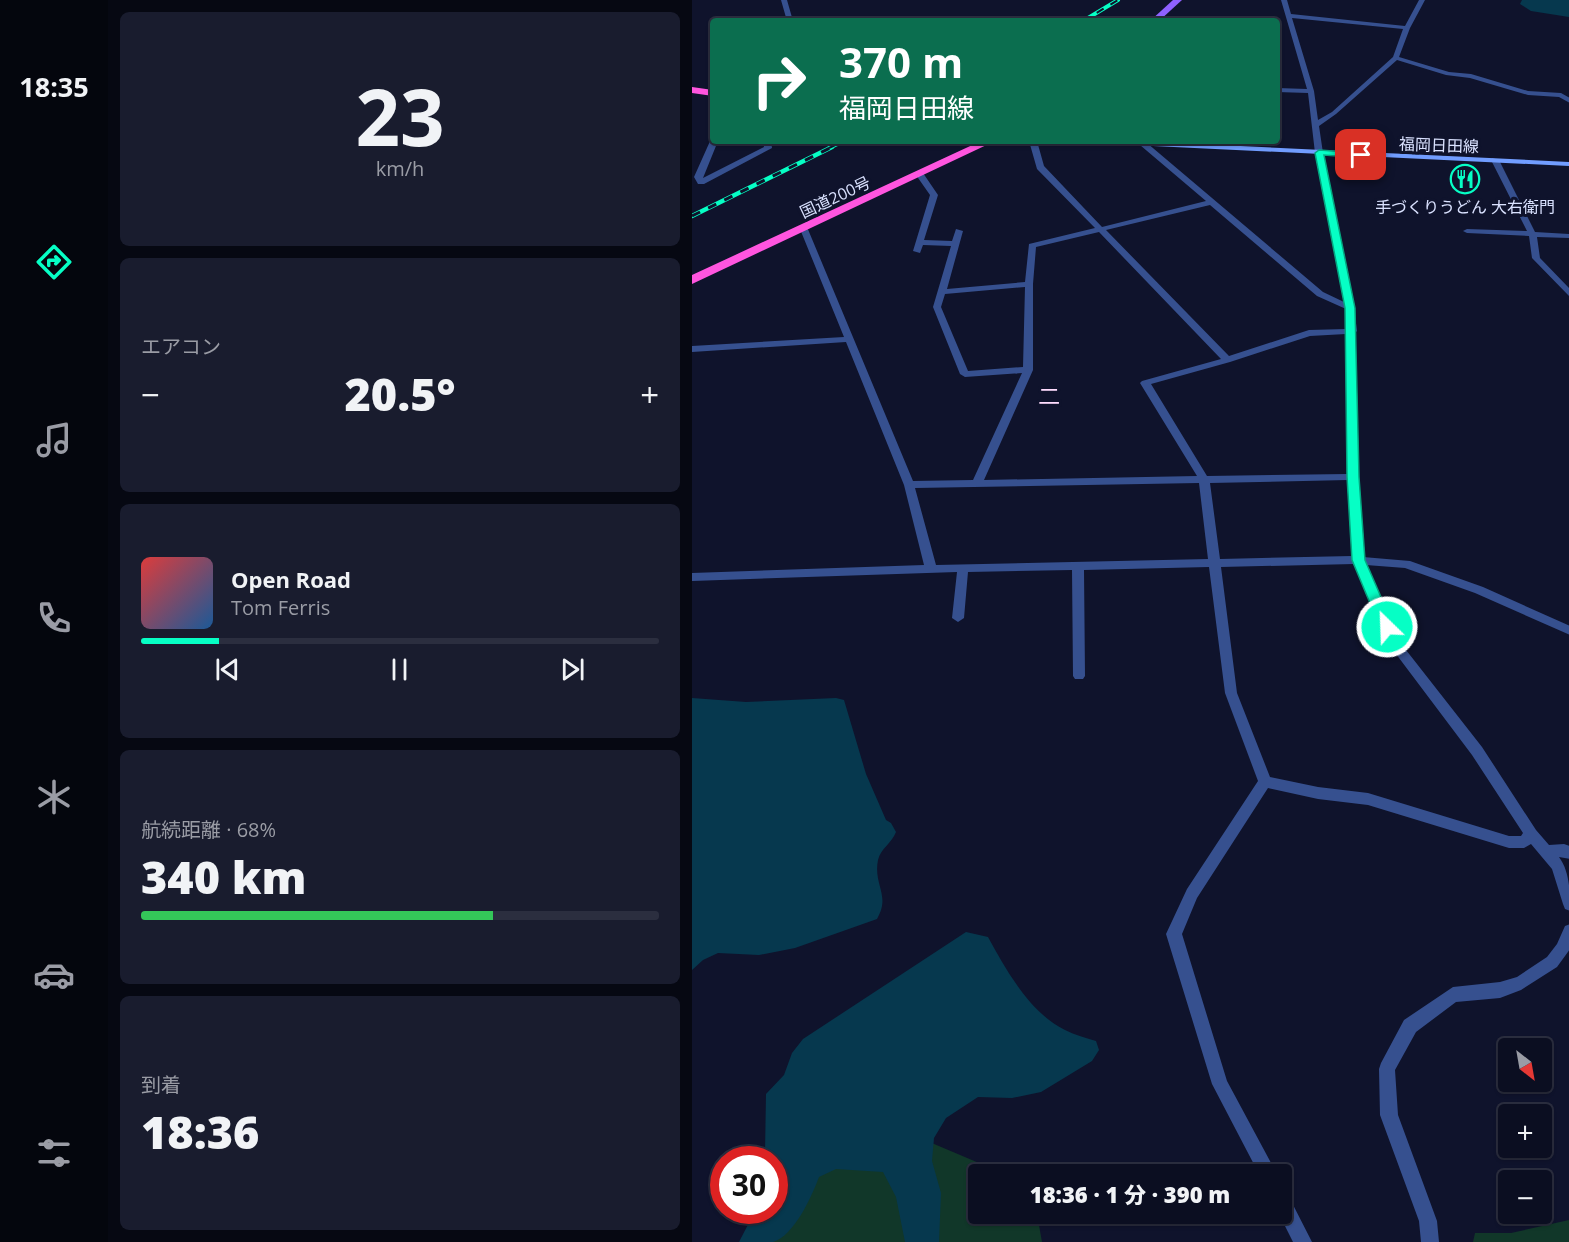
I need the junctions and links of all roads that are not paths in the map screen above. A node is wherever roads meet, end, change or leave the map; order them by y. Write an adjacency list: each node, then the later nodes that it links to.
1 (784, 0): 2 (street); 7 (street)
2 (792, 0)
3 (1178, 0): 8 (main road)
4 (1284, 0): 6 (street)
5 (1422, 0): 9 (street)
6 (1290, 16): 9 (street); 13 (street)
7 (789, 18)
8 (1157, 18)
9 (1407, 27): 10 (street)
10 (1396, 58): 15 (street); 16 (street)
11 (692, 90): 14 (highway)
12 (1280, 90): 13 (street)
13 (1311, 91): 16 (street)
14 (710, 93)
15 (1570, 101)
16 (1316, 125): 22 (street)
17 (713, 144): 18 (street)
18 (767, 144)
19 (984, 144): 25 (highway, 国道200号)
20 (1034, 144): 29 (street)
21 (1144, 144): 22 (main road, 福岡日田線); 26 (street)
22 (1319, 153): 23 (main road, 福岡日田線); 38 (street)
23 (1495, 160): 24 (main road, 福岡日田線); 31 (street)
24 (1570, 164)
25 (920, 175): 27 (highway, 国道200号); 33 (street)
26 (1213, 202): 29 (street); 38 (street)
27 (804, 229): 34 (highway, 国道200号); 40 (street)
28 (959, 231): 33 (street)
29 (1100, 231): 35 (street); 42 (street)
30 (1467, 231): 31 (street)
31 (1532, 235): 32 (street); 37 (street)
32 (1570, 236)
33 (955, 244): 36 (street)
34 (692, 280)
35 (1029, 284): 36 (street); 43 (street)
36 (941, 292): 43 (street)
37 (1570, 295)
38 (1350, 308): 39 (street)
39 (1352, 331): 42 (street); 44 (street)
40 (849, 339): 41 (street); 47 (street)
41 (692, 349)
42 (1227, 360): 45 (street)
43 (1028, 370): 46 (street)
44 (1353, 477): 45 (street); 48 (street)
45 (1204, 480): 46 (street); 49 (street)
46 (977, 484): 47 (street)
47 (909, 485): 52 (street)
48 (1358, 560): 49 (street); 55 (street); 58 (street)
49 (1215, 562): 50 (street); 57 (street)
50 (1078, 565): 51 (street); 56 (street)
51 (963, 568): 52 (street); 54 (street)
52 (931, 569): 53 (street)
53 (692, 578)
54 (958, 618)
55 (1570, 631)
56 (1079, 676)
57 (1265, 782): 58 (street); 63 (street)
58 (1531, 834): 59 (street)
59 (1545, 851): 60 (street); 61 (street)
60 (1570, 854)
61 (1570, 904)
62 (1570, 931): 66 (street)
63 (1263, 1164)
64 (1292, 1221): 65 (street)
65 (1303, 1242)
66 (1430, 1242)

